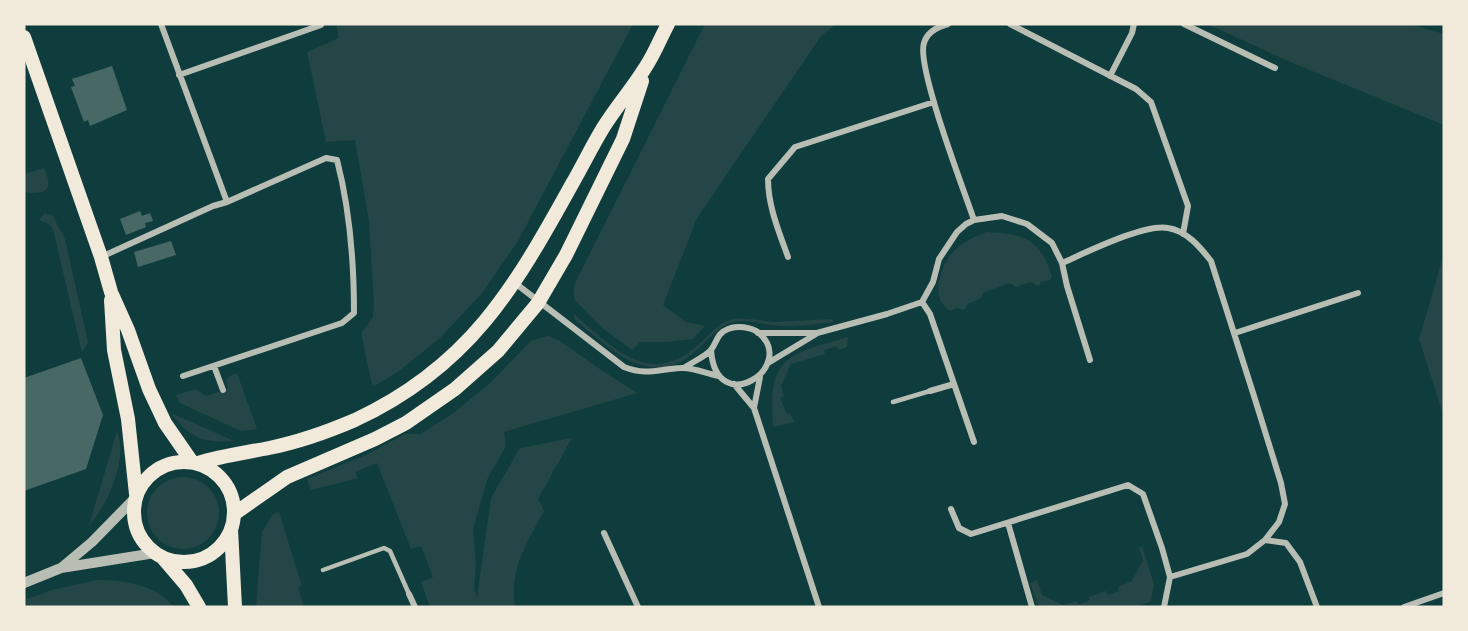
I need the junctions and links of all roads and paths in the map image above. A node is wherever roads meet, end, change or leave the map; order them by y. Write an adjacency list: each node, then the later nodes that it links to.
1 (161, 24): 11 (street)
2 (668, 24): 9 (main road)
3 (948, 24): 13 (street)
4 (1010, 24): 12 (street)
5 (1134, 24): 12 (street)
6 (1184, 24): 10 (street)
7 (321, 25): 11 (street)
8 (24, 37): 17 (main road)
9 (646, 67): 20 (main road); 24 (main road)
10 (1275, 68)
11 (179, 75): 14 (street)
12 (1110, 76): 16 (street)
13 (934, 102): 15 (street); 18 (street)
14 (227, 202): 17 (street); 31 (street)
15 (974, 220): 19 (street); 23 (street)
16 (1183, 234): 19 (street); 27 (street)
17 (101, 257): 21 (main road)
18 (788, 257)
19 (1062, 262): 29 (street)
20 (515, 283): 24 (street); 43 (main road)
21 (111, 292): 43 (main road); 44 (main road)
22 (1358, 293): 27 (street)
23 (921, 302): 26 (street); 37 (street)
24 (538, 303): 32 (street); 46 (main road)
25 (758, 333): 26 (street); 28 (street); 30 (street)
26 (817, 333): 30 (street)
27 (1235, 333): 50 (street)
28 (711, 350): 32 (street); 34 (street)
29 (1090, 360)
30 (768, 363): 35 (street)
31 (214, 366): 33 (street); 38 (street)
32 (684, 368): 34 (street)
33 (183, 376)
34 (719, 376): 36 (street)
35 (760, 376): 36 (street); 41 (street)
36 (734, 384): 41 (street)
37 (954, 384): 39 (street); 42 (street)
38 (223, 390)
39 (930, 391): 40 (lane)
40 (893, 402)
41 (754, 408): 62 (street)
42 (974, 442)
43 (195, 463): 44 (main road); 46 (main road)
44 (136, 496): 51 (main road); 52 (street)
45 (951, 509): 47 (street)
46 (234, 514): 48 (main road)
47 (1008, 523): 54 (street); 63 (street)
48 (231, 529): 51 (main road); 59 (main road)
49 (604, 533): 61 (street)
50 (1265, 540): 54 (street); 65 (street)
51 (158, 555): 52 (street); 58 (main road)
52 (61, 568): 55 (street)
53 (323, 570): 57 (lane)
54 (1170, 577): 64 (street)
55 (24, 583)
56 (1444, 593): 66 (street)
57 (409, 594): 60 (street)
58 (199, 607)
59 (235, 607)
60 (414, 607)
61 (638, 607)
62 (819, 607)
63 (1032, 607)
64 (1164, 607)
65 (1317, 607)
66 (1404, 607)

